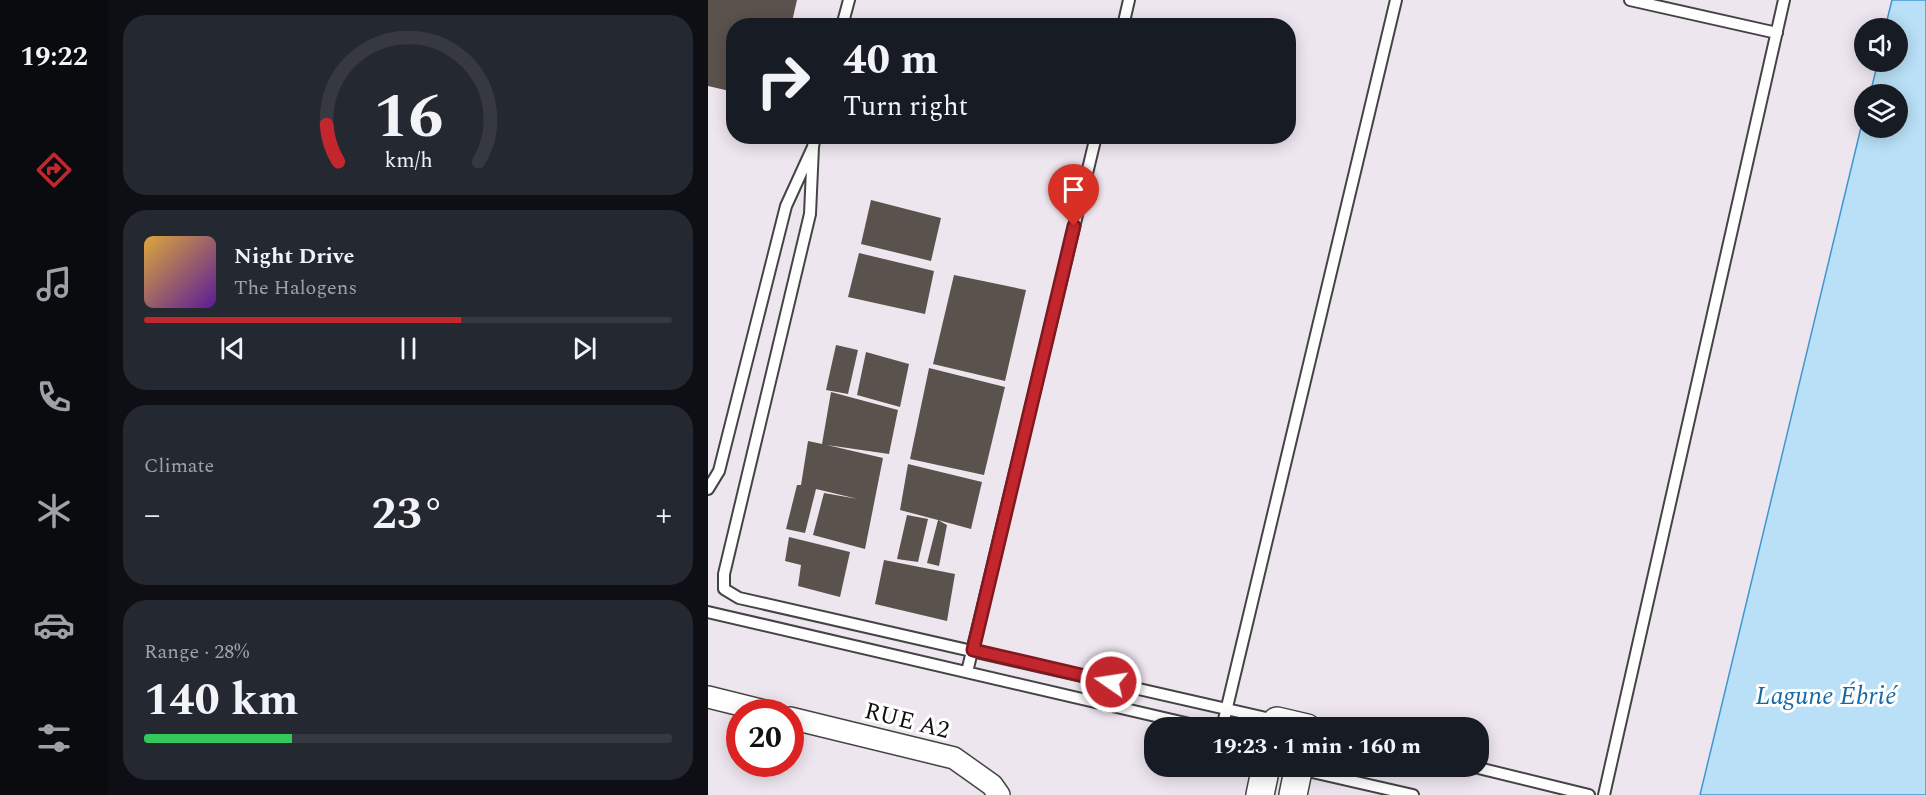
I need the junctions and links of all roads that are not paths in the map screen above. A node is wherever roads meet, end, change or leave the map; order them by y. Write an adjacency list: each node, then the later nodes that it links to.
1 (849, 0): 6 (lane)
2 (1129, 0): 7 (lane)
3 (1396, 0): 18 (lane)
4 (1630, 0): 8 (lane)
5 (1784, 0): 8 (lane)
6 (845, 18)
7 (1124, 18)
8 (1777, 33): 30 (lane)
9 (813, 144): 12 (lane)
10 (814, 144): 14 (lane)
11 (1094, 144): 14 (lane)
12 (708, 489)
13 (708, 612): 15 (lane)
14 (973, 650): 15 (lane); 18 (lane)
15 (967, 672): 19 (lane)
16 (708, 697): 17 (street)
17 (726, 701)
18 (1226, 709): 20 (lane); 21 (lane)
19 (1160, 717)
20 (1224, 717)
21 (1253, 717)
22 (804, 721): 26 (street, RUE A2)
23 (1489, 771): 29 (lane)
24 (1264, 777): 27 (street)
25 (1311, 777): 28 (lane)
26 (999, 795)
27 (1260, 795)
28 (1413, 795)
29 (1589, 795)
30 (1604, 795)

